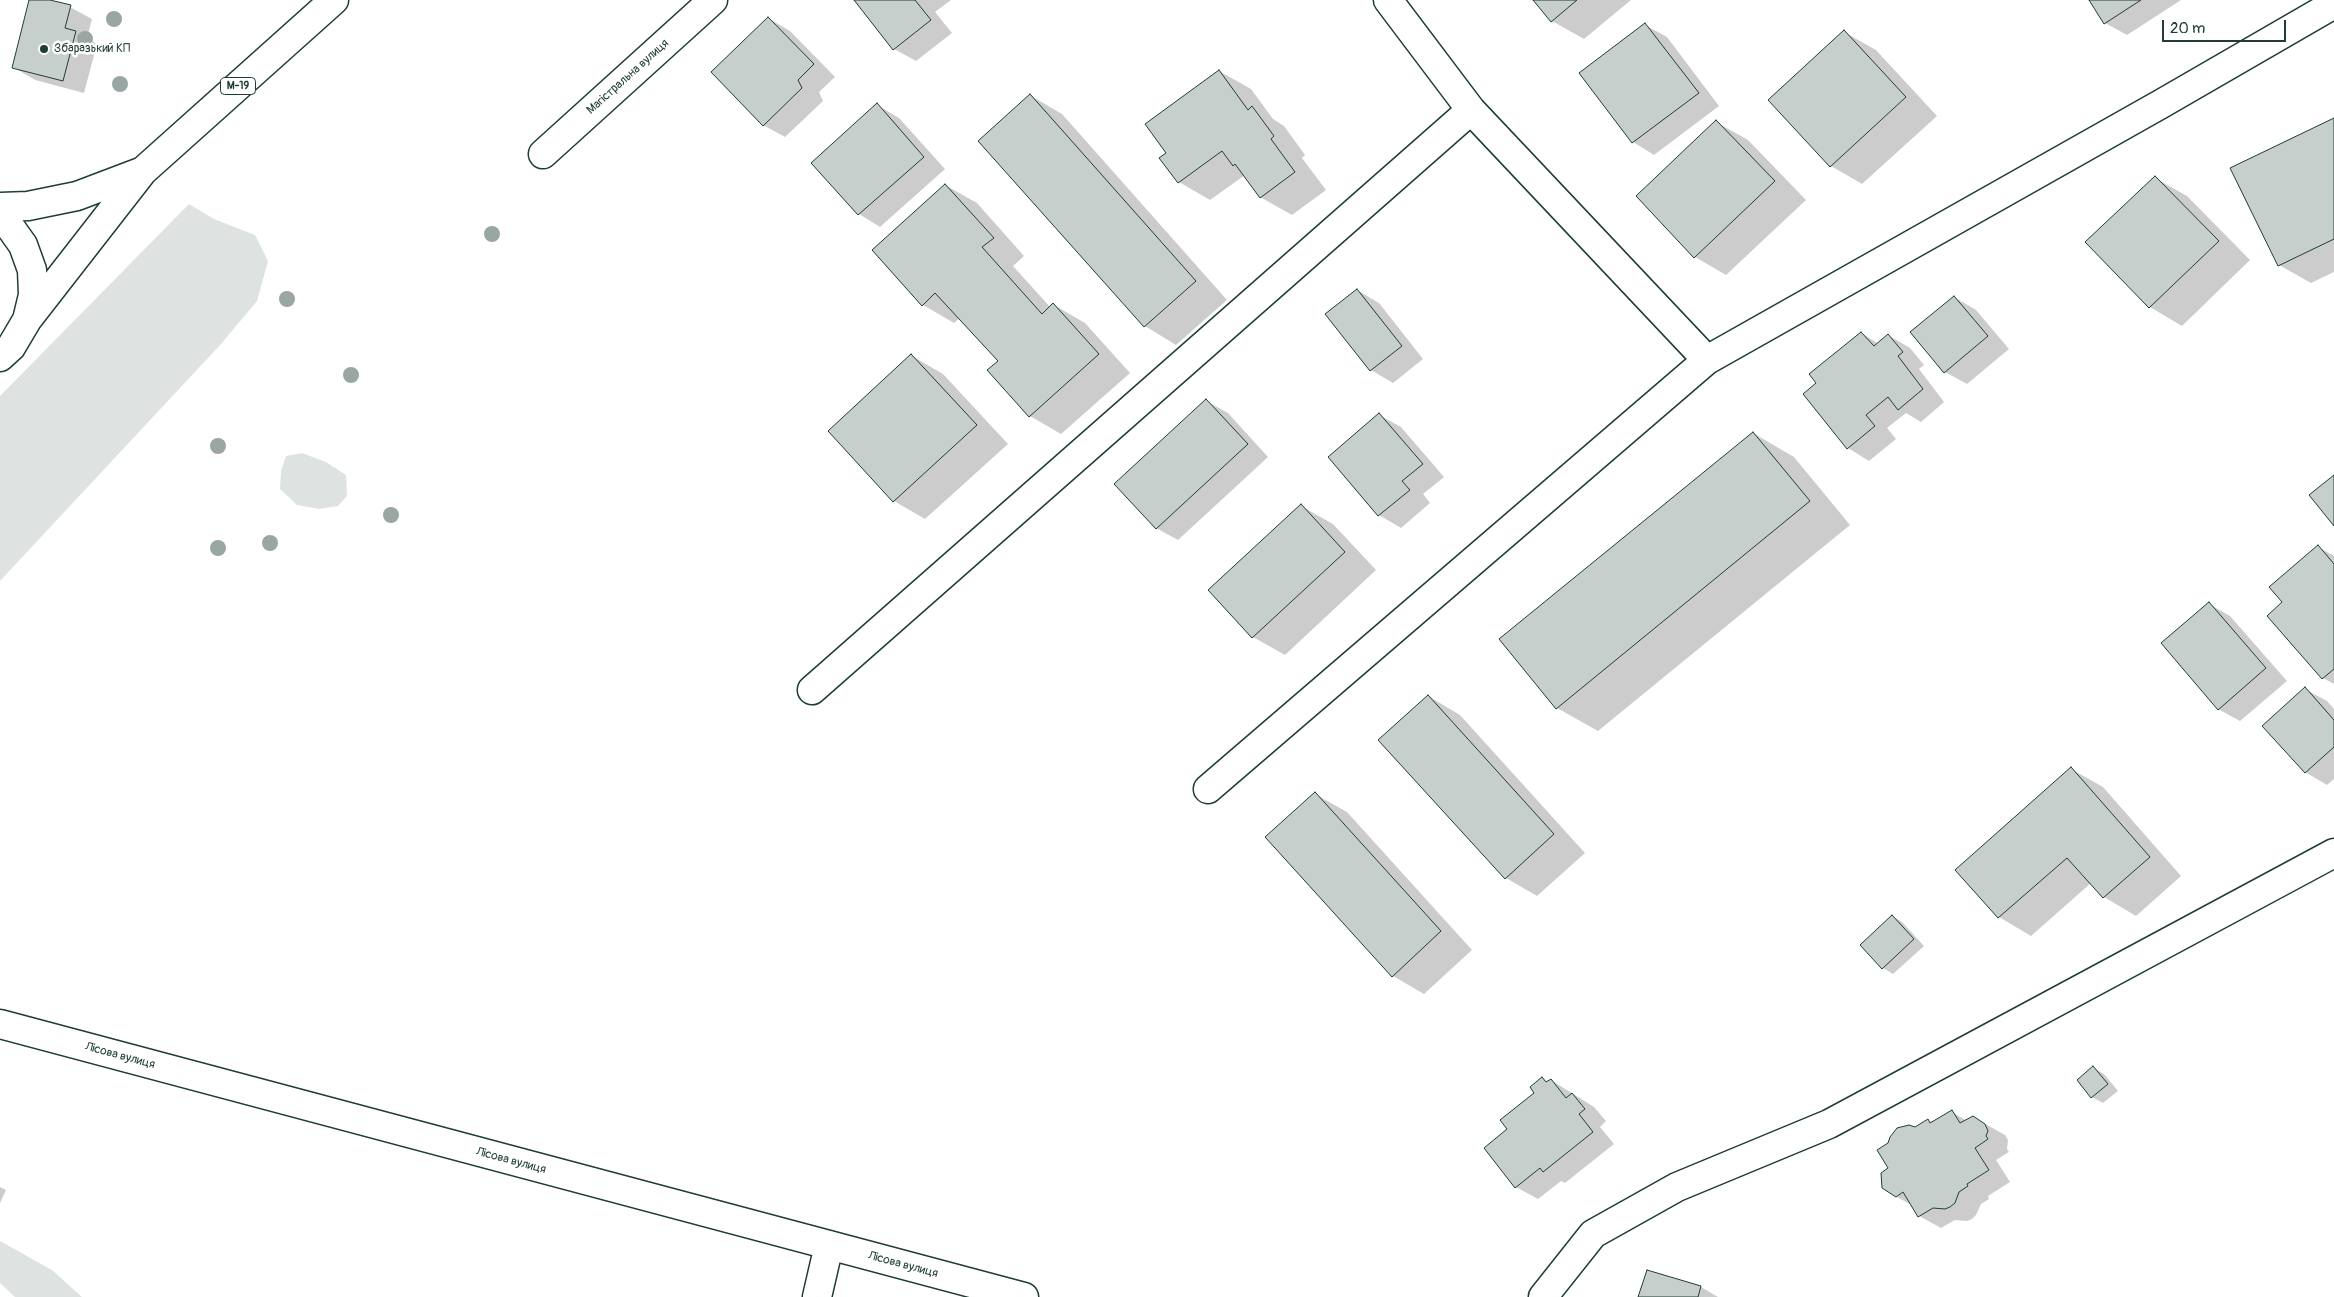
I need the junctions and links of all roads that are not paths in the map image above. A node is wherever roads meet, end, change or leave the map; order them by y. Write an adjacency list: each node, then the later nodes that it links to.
1 (334, 0): 7 (main road, М-19)
2 (714, 0): 6 (main road, Магістральна вулиця)
3 (1388, 0): 5 (main road)
4 (2334, 4): 12 (main road)
5 (1471, 110): 12 (main road); 13 (main road)
6 (543, 154)
7 (143, 171): 8 (main road, М-19); 10 (main road, М-19)
8 (0, 207)
9 (0, 218): 10 (main road, М-19)
10 (27, 320): 11 (main road, М-19)
11 (0, 357)
12 (1707, 360): 14 (main road)
13 (812, 690)
14 (1208, 789)
15 (2334, 853): 20 (main road)
16 (0, 1024): 17 (main road, Лісова вулиця)
17 (828, 1245): 18 (main road); 19 (main road, Лісова вулиця)
18 (816, 1297)
19 (1024, 1297)
20 (1543, 1297)

